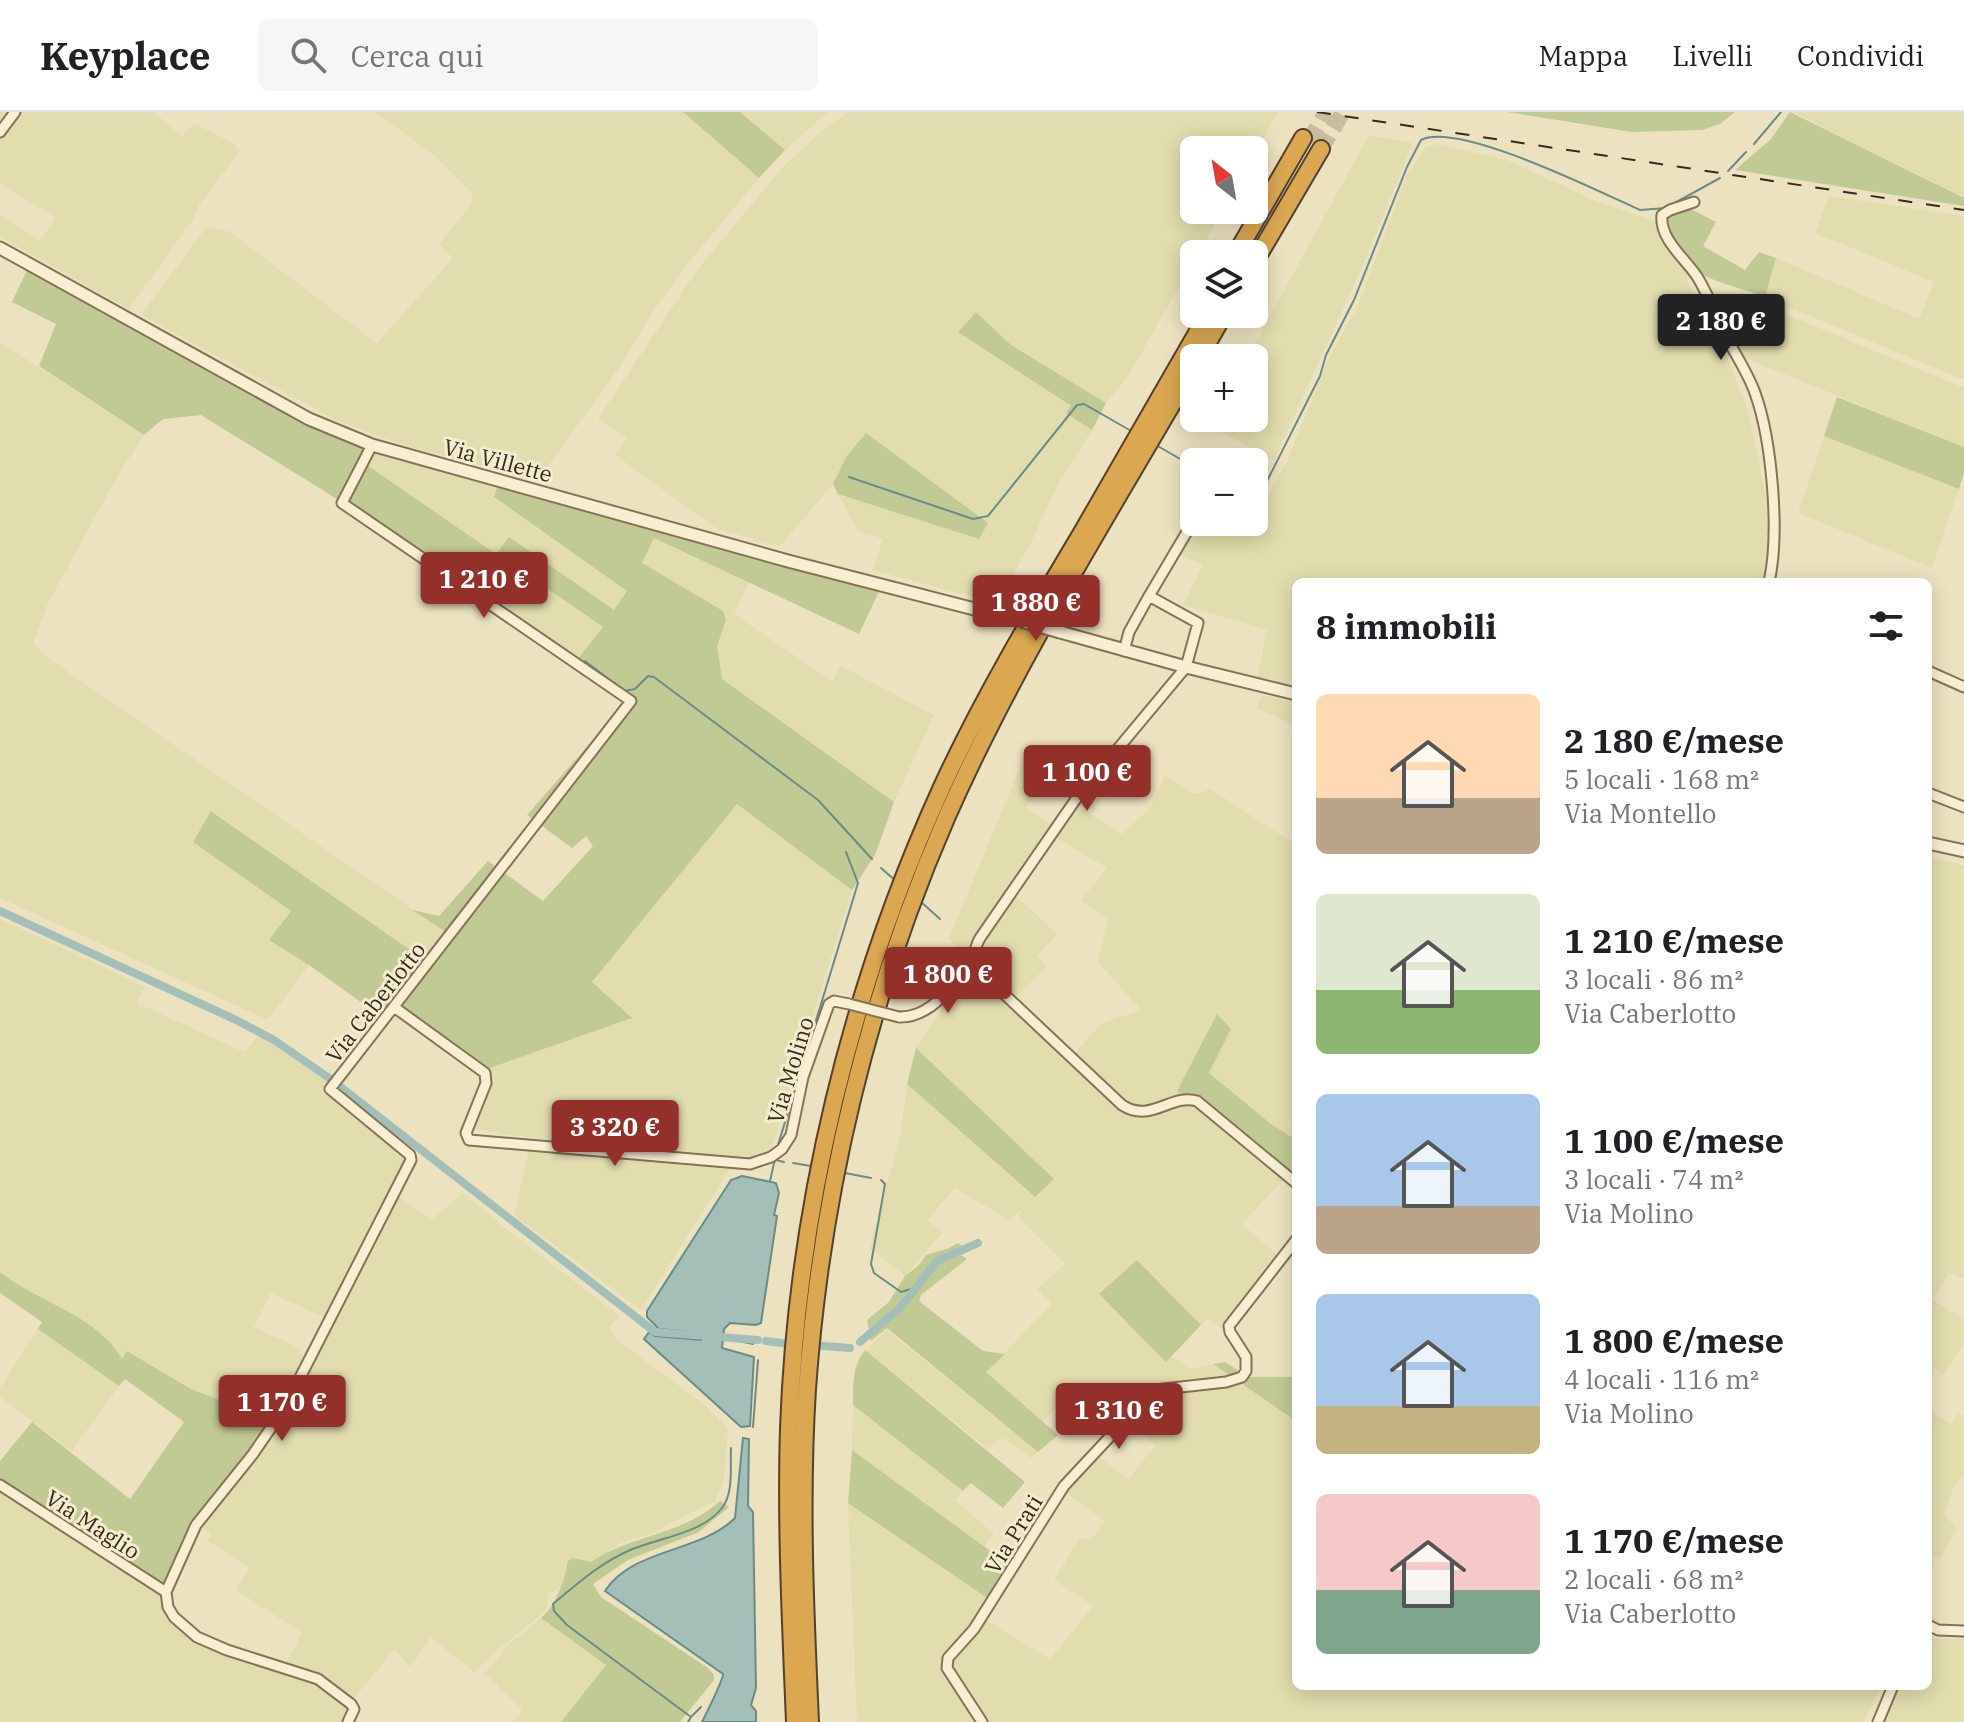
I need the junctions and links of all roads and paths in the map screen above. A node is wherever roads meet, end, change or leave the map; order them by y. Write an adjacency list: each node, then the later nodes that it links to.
1 (15, 112): 2 (street)
2 (0, 132)
3 (1311, 143): 5 (highway); 6 (highway); 7 (highway)
4 (1694, 202): 15 (street)
5 (1245, 240)
6 (1252, 240)
7 (1265, 240)
8 (0, 248): 13 (street, Via Villette)
9 (1194, 328): 12 (highway)
10 (1200, 328): 12 (highway)
11 (1180, 390): 37 (highway)
12 (1162, 393): 36 (highway)
13 (372, 445): 17 (street, Via Villette, bridge); 27 (street, Via Caberlotto)
14 (1185, 536): 16 (street)
15 (1769, 578)
16 (1149, 596): 17 (street); 18 (street)
17 (1124, 651): 18 (street, Via Villette)
18 (1186, 667): 21 (street, Via Villette); 26 (street)
19 (1932, 673): 20 (street)
20 (1964, 687)
21 (1292, 693)
22 (1932, 795): 23 (street)
23 (1964, 807)
24 (1932, 844): 25 (street)
25 (1964, 851)
26 (975, 963): 27 (street, Via Molino, bridge); 28 (street)
27 (394, 1007): 31 (street, Via Caberlotto)
28 (1292, 1180)
29 (1292, 1245): 38 (street, Via Prati)
30 (0, 1485): 31 (street, Via Maglio)
31 (166, 1592): 35 (street)
32 (1932, 1630): 33 (street)
33 (1964, 1631)
34 (1891, 1690): 39 (street)
35 (348, 1722)
36 (795, 1722)
37 (810, 1722)
38 (982, 1722)
39 (1878, 1722)

